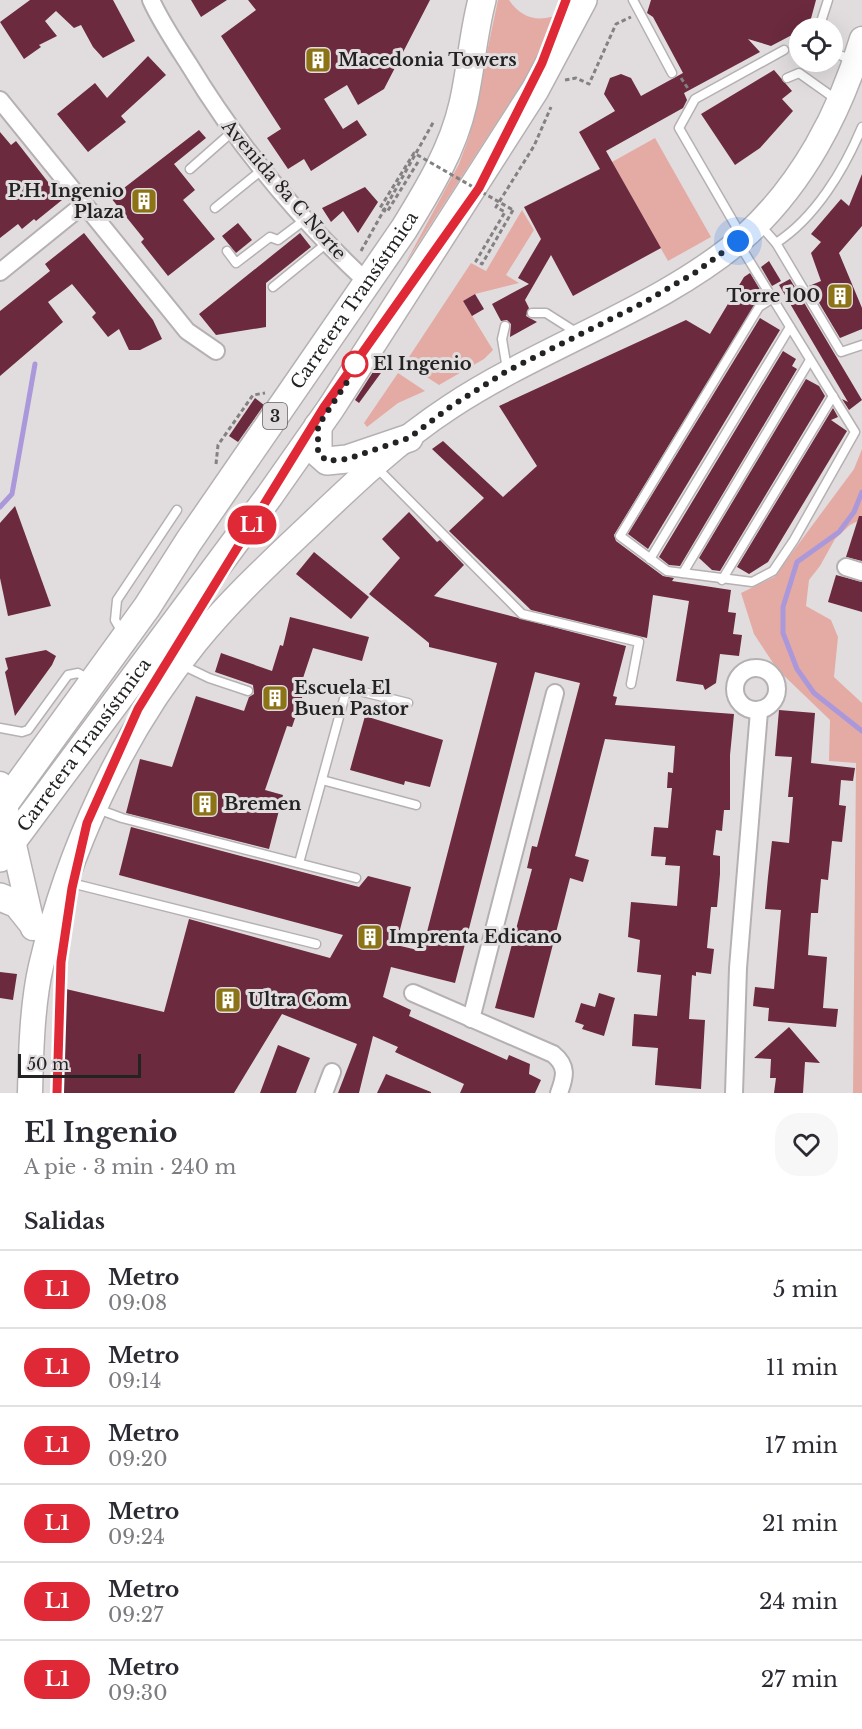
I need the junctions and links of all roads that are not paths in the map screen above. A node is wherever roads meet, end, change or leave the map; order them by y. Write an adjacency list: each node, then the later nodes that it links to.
1 (151, 0): 15 (street, Avenida 8a C Norte)
2 (482, 0): 28 (main road, Carretera Transístmica / 3)
3 (584, 0): 16 (main road, Carretera Transístmica / 3)
4 (633, 0): 10 (lane)
5 (828, 0): 6 (lane)
6 (822, 18)
7 (784, 50): 23 (lane)
8 (859, 50): 9 (lane); 13 (main road)
9 (843, 51)
10 (676, 73)
11 (787, 78): 13 (lane)
12 (0, 100): 20 (street)
13 (840, 102): 23 (main road)
14 (862, 127): 25 (lane)
15 (232, 132): 17 (lane); 18 (street, Avenida 8a C Norte)
16 (485, 166): 19 (lane); 40 (main road, Carretera Transístmica / 3)
17 (190, 169)
18 (263, 169): 21 (lane); 22 (street, Avenida 8a C Norte)
19 (476, 201)
20 (84, 204): 27 (street); 36 (street)
21 (216, 208)
22 (307, 219): 24 (street, Avenida 8a C Norte); 26 (lane)
23 (746, 234): 25 (lane); 30 (lane); 34 (main road)
24 (327, 243): 28 (street, Avenida 8a C Norte); 29 (lane)
25 (776, 243): 35 (lane)
26 (227, 251)
27 (0, 272)
28 (359, 275): 47 (main road, Carretera Transístmica / 3)
29 (273, 287)
30 (773, 298): 33 (lane); 44 (lane)
31 (532, 313): 34 (lane)
32 (505, 326): 38 (lane)
33 (790, 327): 37 (lane); 44 (lane)
34 (580, 334): 38 (main road)
35 (862, 345)
36 (216, 351)
37 (810, 360): 39 (lane); 45 (lane)
38 (507, 371): 41 (main road)
39 (833, 396): 46 (lane); 46 (lane)
40 (318, 426): 41 (main road); 60 (main road, Carretera Transístmica / 3)
41 (409, 438): 42 (main road)
42 (374, 464): 48 (main road); 50 (lane)
43 (177, 510): 47 (lane)
44 (650, 559): 45 (lane)
45 (683, 573): 46 (lane)
46 (722, 580)
47 (125, 637): 49 (main road, Carretera Transístmica / 3)
48 (179, 664): 51 (lane); 59 (main road)
49 (93, 681): 55 (lane); 57 (main road, Carretera Transístmica / 3)
50 (631, 684)
51 (248, 691)
52 (555, 693): 69 (street)
53 (408, 703): 56 (lane)
54 (759, 711): 74 (street)
55 (0, 728)
56 (322, 780): 58 (lane); 61 (lane)
57 (2, 799): 60 (main road)
58 (416, 805)
59 (95, 808): 61 (lane); 63 (main road)
60 (7, 849): 65 (main road)
61 (299, 864): 62 (lane)
62 (356, 878)
63 (66, 882): 66 (lane); 67 (main road)
64 (0, 897): 65 (main road)
65 (33, 924): 67 (main road)
66 (316, 944)
67 (40, 968): 71 (main road)
68 (413, 993): 69 (street)
69 (471, 1019): 73 (street)
70 (332, 1072): 72 (street)
71 (30, 1093)
72 (324, 1093)
73 (559, 1093)
74 (734, 1093)

